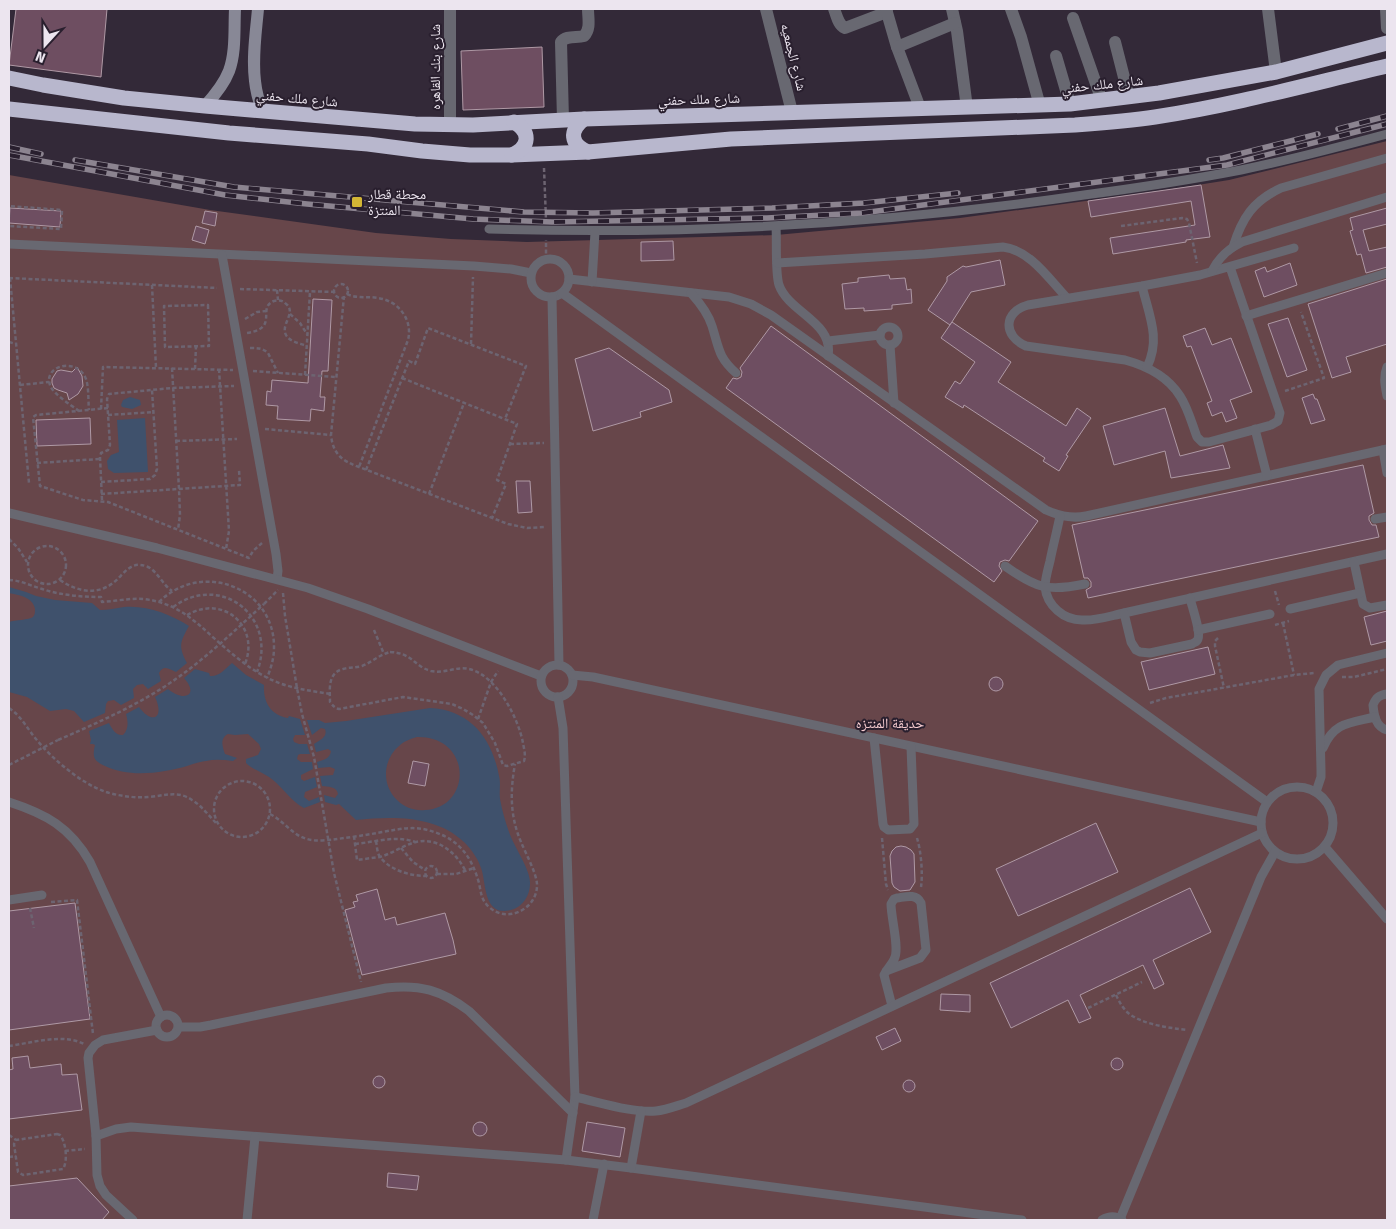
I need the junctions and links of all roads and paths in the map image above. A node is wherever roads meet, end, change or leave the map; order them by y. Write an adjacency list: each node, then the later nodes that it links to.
1 (235, 9): 25 (street)
2 (258, 9): 30 (street)
3 (450, 9): 35 (street, شارع بنك القاهره)
4 (588, 9): 33 (street)
5 (766, 9): 31 (street, شارع الجمعيه)
6 (834, 9): 11 (street)
7 (952, 9): 13 (street)
8 (1011, 9): 26 (street)
9 (1268, 9): 20 (street)
10 (1386, 9): 14 (street)
11 (886, 10): 17 (street)
12 (1073, 18): 23 (street)
13 (955, 23): 17 (street); 28 (street)
14 (1387, 28)
15 (1115, 42): 22 (street)
16 (1387, 44): 20 (highway, شارع ملك حفني)
17 (897, 47): 27 (street)
18 (1056, 56): 24 (street)
19 (1387, 66): 37 (highway)
20 (1276, 72): 22 (highway, شارع ملك حفني)
21 (9, 78): 25 (highway, شارع ملك حفني)
22 (1128, 97): 23 (highway, شارع ملك حفني)
23 (1102, 101): 24 (highway, شارع ملك حفني)
24 (1070, 104): 26 (highway, شارع ملك حفني)
25 (206, 106): 30 (highway, شارع ملك حفني)
26 (1040, 106): 28 (highway, شارع ملك حفني)
27 (920, 108): 28 (highway, شارع ملك حفني); 31 (highway, شارع ملك حفني)
28 (967, 108)
29 (9, 109): 39 (highway)
30 (263, 112): 35 (highway, شارع ملك حفني)
31 (792, 112): 32 (highway, شارع ملك حفني)
32 (584, 119): 33 (highway, شارع ملك حفني); 37 (highway)
33 (563, 120): 34 (highway, شارع ملك حفني)
34 (514, 122): 35 (highway, شارع ملك حفني); 39 (highway)
35 (450, 125)
36 (1387, 134): 45 (lane)
37 (588, 152): 38 (highway)
38 (543, 154): 39 (highway); 47 (path)
39 (512, 155)
40 (1387, 158): 50 (lane)
41 (1387, 197): 50 (lane)
42 (9, 217): 43 (path)
43 (9, 226)
44 (1121, 226): 60 (path)
45 (776, 227): 48 (lane); 54 (lane)
46 (489, 229): 47 (lane)
47 (546, 231): 48 (lane); 53 (path)
48 (595, 232): 63 (lane)
49 (9, 244): 52 (lane)
50 (1233, 247): 57 (lane)
51 (1294, 248): 56 (lane)
52 (222, 254): 55 (lane); 67 (lane)
53 (546, 260): 58 (lane); 62 (lane)
54 (777, 263): 75 (lane); 85 (lane)
55 (474, 266): 58 (lane); 88 (path)
56 (1230, 267): 57 (lane); 80 (lane)
57 (1212, 272): 60 (lane)
58 (531, 273): 74 (lane)
59 (1387, 273): 77 (lane)
60 (1200, 275): 66 (lane)
61 (9, 278): 64 (path); 65 (path)
62 (569, 279): 63 (lane); 71 (lane)
63 (592, 282): 72 (lane)
64 (10, 284): 87 (path)
65 (152, 285): 67 (path); 96 (path)
66 (1142, 286): 75 (lane); 94 (lane)
67 (228, 288): 68 (path); 100 (lane)
68 (277, 290): 69 (path); 76 (path)
69 (310, 291): 70 (path); 84 (path)
70 (335, 292): 73 (path); 73 (path)
71 (562, 293): 74 (lane); 207 (lane)
72 (691, 293): 93 (lane); 102 (lane)
73 (346, 295): 104 (path); 123 (path)
74 (552, 297): 131 (lane)
75 (1067, 298): 94 (lane)
76 (278, 300): 78 (path); 79 (path)
77 (1297, 300): 80 (lane); 112 (path)
78 (266, 311): 81 (path); 82 (path)
79 (290, 314): 84 (path); 91 (path)
80 (1246, 316): 112 (lane)
81 (246, 319)
82 (248, 333)
83 (880, 334): 85 (lane); 89 (lane); 89 (lane)
84 (308, 336): 91 (path)
85 (828, 340): 93 (lane)
86 (9, 342): 87 (path)
87 (16, 344): 107 (path)
88 (470, 345): 105 (path); 122 (path)
89 (890, 345): 115 (lane)
90 (196, 346): 90 (path); 98 (path)
91 (307, 346): 103 (path)
92 (250, 348): 101 (path)
93 (828, 356): 115 (lane)
94 (1147, 367): 126 (lane)
95 (1387, 367): 113 (lane)
96 (156, 368): 97 (path); 117 (path)
97 (172, 368): 98 (path); 110 (path)
98 (195, 369): 99 (path)
99 (219, 369): 100 (path); 109 (path)
100 (243, 371): 101 (path); 108 (lane)
101 (278, 373): 103 (path)
102 (736, 374)
103 (305, 375): 104 (path)
104 (336, 378): 127 (path)
105 (402, 378): 114 (path); 124 (path)
106 (49, 382): 107 (path); 118 (path); 119 (path)
107 (20, 384): 142 (path)
108 (245, 385): 109 (path); 125 (lane)
109 (221, 386): 110 (path); 129 (path)
110 (172, 388): 111 (path); 130 (path)
111 (152, 390): 116 (path); 120 (path)
112 (1274, 394): 126 (lane)
113 (1387, 396)
114 (464, 403): 122 (path); 146 (path)
115 (894, 403): 149 (lane)
116 (108, 408): 117 (path); 121 (path)
117 (101, 409): 118 (path)
118 (89, 410): 119 (path)
119 (80, 411): 135 (path)
120 (154, 412): 121 (path); 141 (path)
121 (108, 415): 134 (path)
122 (505, 419): 132 (path)
123 (376, 422): 124 (path); 136 (path)
124 (384, 425): 138 (path)
125 (253, 428): 127 (path); 155 (lane)
126 (1255, 429): 140 (lane)
127 (331, 435): 136 (path)
128 (237, 438): 129 (path)
129 (224, 439): 130 (path); 143 (path)
130 (176, 441): 144 (path)
131 (555, 442): 132 (path); 153 (lane)
132 (510, 444): 151 (path)
133 (1385, 450): 139 (lane); 140 (lane)
134 (100, 459): 135 (path); 141 (path)
135 (37, 463): 147 (path)
136 (359, 468): 138 (path)
137 (239, 470): 143 (path)
138 (366, 470): 146 (path)
139 (1387, 472)
140 (1267, 476): 149 (lane)
141 (101, 482): 145 (path)
142 (29, 483)
143 (227, 486): 144 (path); 157 (path)
144 (179, 489): 145 (path); 154 (path)
145 (101, 494): 147 (path)
146 (429, 494): 151 (path)
147 (102, 501): 154 (path)
148 (9, 513): 164 (lane)
149 (1060, 516): 168 (lane)
150 (1387, 517): 152 (lane)
151 (492, 518): 153 (path)
152 (1375, 519)
153 (557, 526): 192 (lane)
154 (178, 530): 157 (path)
155 (273, 534): 157 (path); 164 (lane)
156 (9, 539): 159 (path)
157 (226, 549)
158 (1387, 554): 160 (lane)
159 (27, 562): 163 (path); 166 (path)
160 (1354, 562): 165 (lane); 171 (lane)
161 (1005, 566): 168 (lane)
162 (9, 580): 169 (path)
163 (60, 580): 166 (path); 170 (path)
164 (281, 580): 187 (path, bridge); 190 (lane); 201 (path)
165 (1273, 580): 172 (lane); 175 (path)
166 (40, 583): 169 (path)
167 (1085, 584): 168 (lane)
168 (1045, 587): 178 (lane)
169 (39, 588): 173 (path)
170 (172, 591): 173 (path); 199 (path)
171 (1360, 593): 174 (lane); 177 (lane)
172 (1190, 598): 178 (lane); 185 (lane)
173 (160, 602): 176 (path)
174 (1387, 605)
175 (1279, 606)
176 (173, 607): 179 (path); 194 (path)
177 (1290, 609)
178 (1124, 613): 185 (lane)
179 (187, 614): 187 (path, bridge); 191 (path)
180 (1270, 614): 185 (lane)
181 (1292, 621): 182 (path)
182 (1283, 623): 183 (path); 197 (path)
183 (1274, 625)
184 (374, 630): 189 (path)
185 (1198, 630)
186 (1219, 638): 202 (path)
187 (220, 644): 191 (path, bridge); 213 (path, bridge)
188 (1387, 653): 195 (lane)
189 (384, 654): 200 (path); 203 (path)
190 (504, 662): 198 (lane); 200 (path)
191 (245, 664): 194 (path)
192 (560, 664): 196 (lane); 198 (lane)
193 (1387, 669): 195 (path)
194 (257, 672): 199 (path)
195 (1326, 674): 197 (path); 214 (lane)
196 (572, 675): 205 (lane); 211 (lane)
197 (1294, 675): 202 (path)
198 (541, 676): 205 (lane)
199 (266, 678): 201 (path)
200 (491, 682): 209 (path); 215 (path)
201 (297, 688): 203 (path); 227 (path)
202 (1224, 688): 207 (path)
203 (330, 694): 209 (path)
204 (1387, 694): 208 (lane)
205 (558, 697): 260 (lane)
206 (9, 708): 213 (path)
207 (1138, 709): 219 (lane)
208 (1375, 717): 210 (lane); 214 (lane)
209 (478, 718): 215 (path)
210 (1387, 730)
211 (874, 738): 212 (lane); 223 (lane)
212 (911, 746): 221 (lane); 224 (lane)
213 (43, 747): 216 (path); 222 (path)
214 (1321, 751): 217 (lane)
215 (514, 764): 235 (path)
216 (9, 765)
217 (1316, 792): 219 (lane); 231 (lane)
218 (9, 802): 254 (lane)
219 (1267, 802): 221 (lane)
220 (270, 814): 222 (path); 222 (path); 227 (path)
221 (1261, 822): 225 (lane)
222 (217, 824)
223 (884, 827): 224 (lane); 243 (path)
224 (912, 827): 242 (path)
225 (1262, 832): 233 (lane); 252 (lane)
226 (354, 836): 227 (path); 230 (path); 235 (path)
227 (327, 840): 250 (path)
228 (376, 842): 229 (path); 230 (path); 234 (path)
229 (416, 842): 232 (path); 237 (path)
230 (355, 844): 234 (path)
231 (1325, 847): 233 (lane); 246 (lane)
232 (401, 848): 234 (path); 236 (path)
233 (1275, 852): 257 (lane)
234 (380, 856): 239 (path)
235 (474, 868): 237 (path)
236 (426, 870): 238 (path); 239 (path)
237 (466, 872): 238 (path)
238 (436, 874): 239 (path)
239 (427, 876)
240 (42, 894): 241 (lane)
241 (28, 897): 244 (lane); 247 (path)
242 (917, 897): 243 (lane); 248 (lane)
243 (894, 899): 248 (lane)
244 (9, 900)
245 (49, 902): 259 (path)
246 (1387, 919)
247 (34, 928)
248 (886, 971): 252 (lane)
249 (1142, 982): 251 (path)
250 (364, 993): 255 (lane); 262 (lane)
251 (1116, 995): 253 (path); 257 (path)
252 (892, 1006): 261 (lane)
253 (1088, 1008)
254 (161, 1017): 255 (lane); 256 (lane)
255 (179, 1026): 256 (lane)
256 (157, 1030): 259 (lane)
257 (1198, 1030): 274 (lane)
258 (9, 1046): 259 (path)
259 (93, 1047): 264 (lane)
260 (575, 1097): 261 (lane); 262 (lane)
261 (641, 1111): 273 (lane)
262 (573, 1113): 271 (lane)
263 (9, 1135): 266 (path)
264 (96, 1136): 265 (lane); 267 (lane)
265 (255, 1136): 271 (lane); 276 (lane)
266 (16, 1140): 268 (path); 269 (path)
267 (97, 1147): 268 (path); 275 (lane)
268 (65, 1151): 269 (path)
269 (16, 1156): 270 (path)
270 (9, 1157)
271 (566, 1160): 272 (lane)
272 (604, 1164): 273 (lane); 277 (lane)
273 (631, 1168): 278 (lane)
274 (1121, 1219): 279 (lane)
275 (133, 1220)
276 (247, 1220)
277 (593, 1220)
278 (1022, 1220)
279 (1102, 1220)

